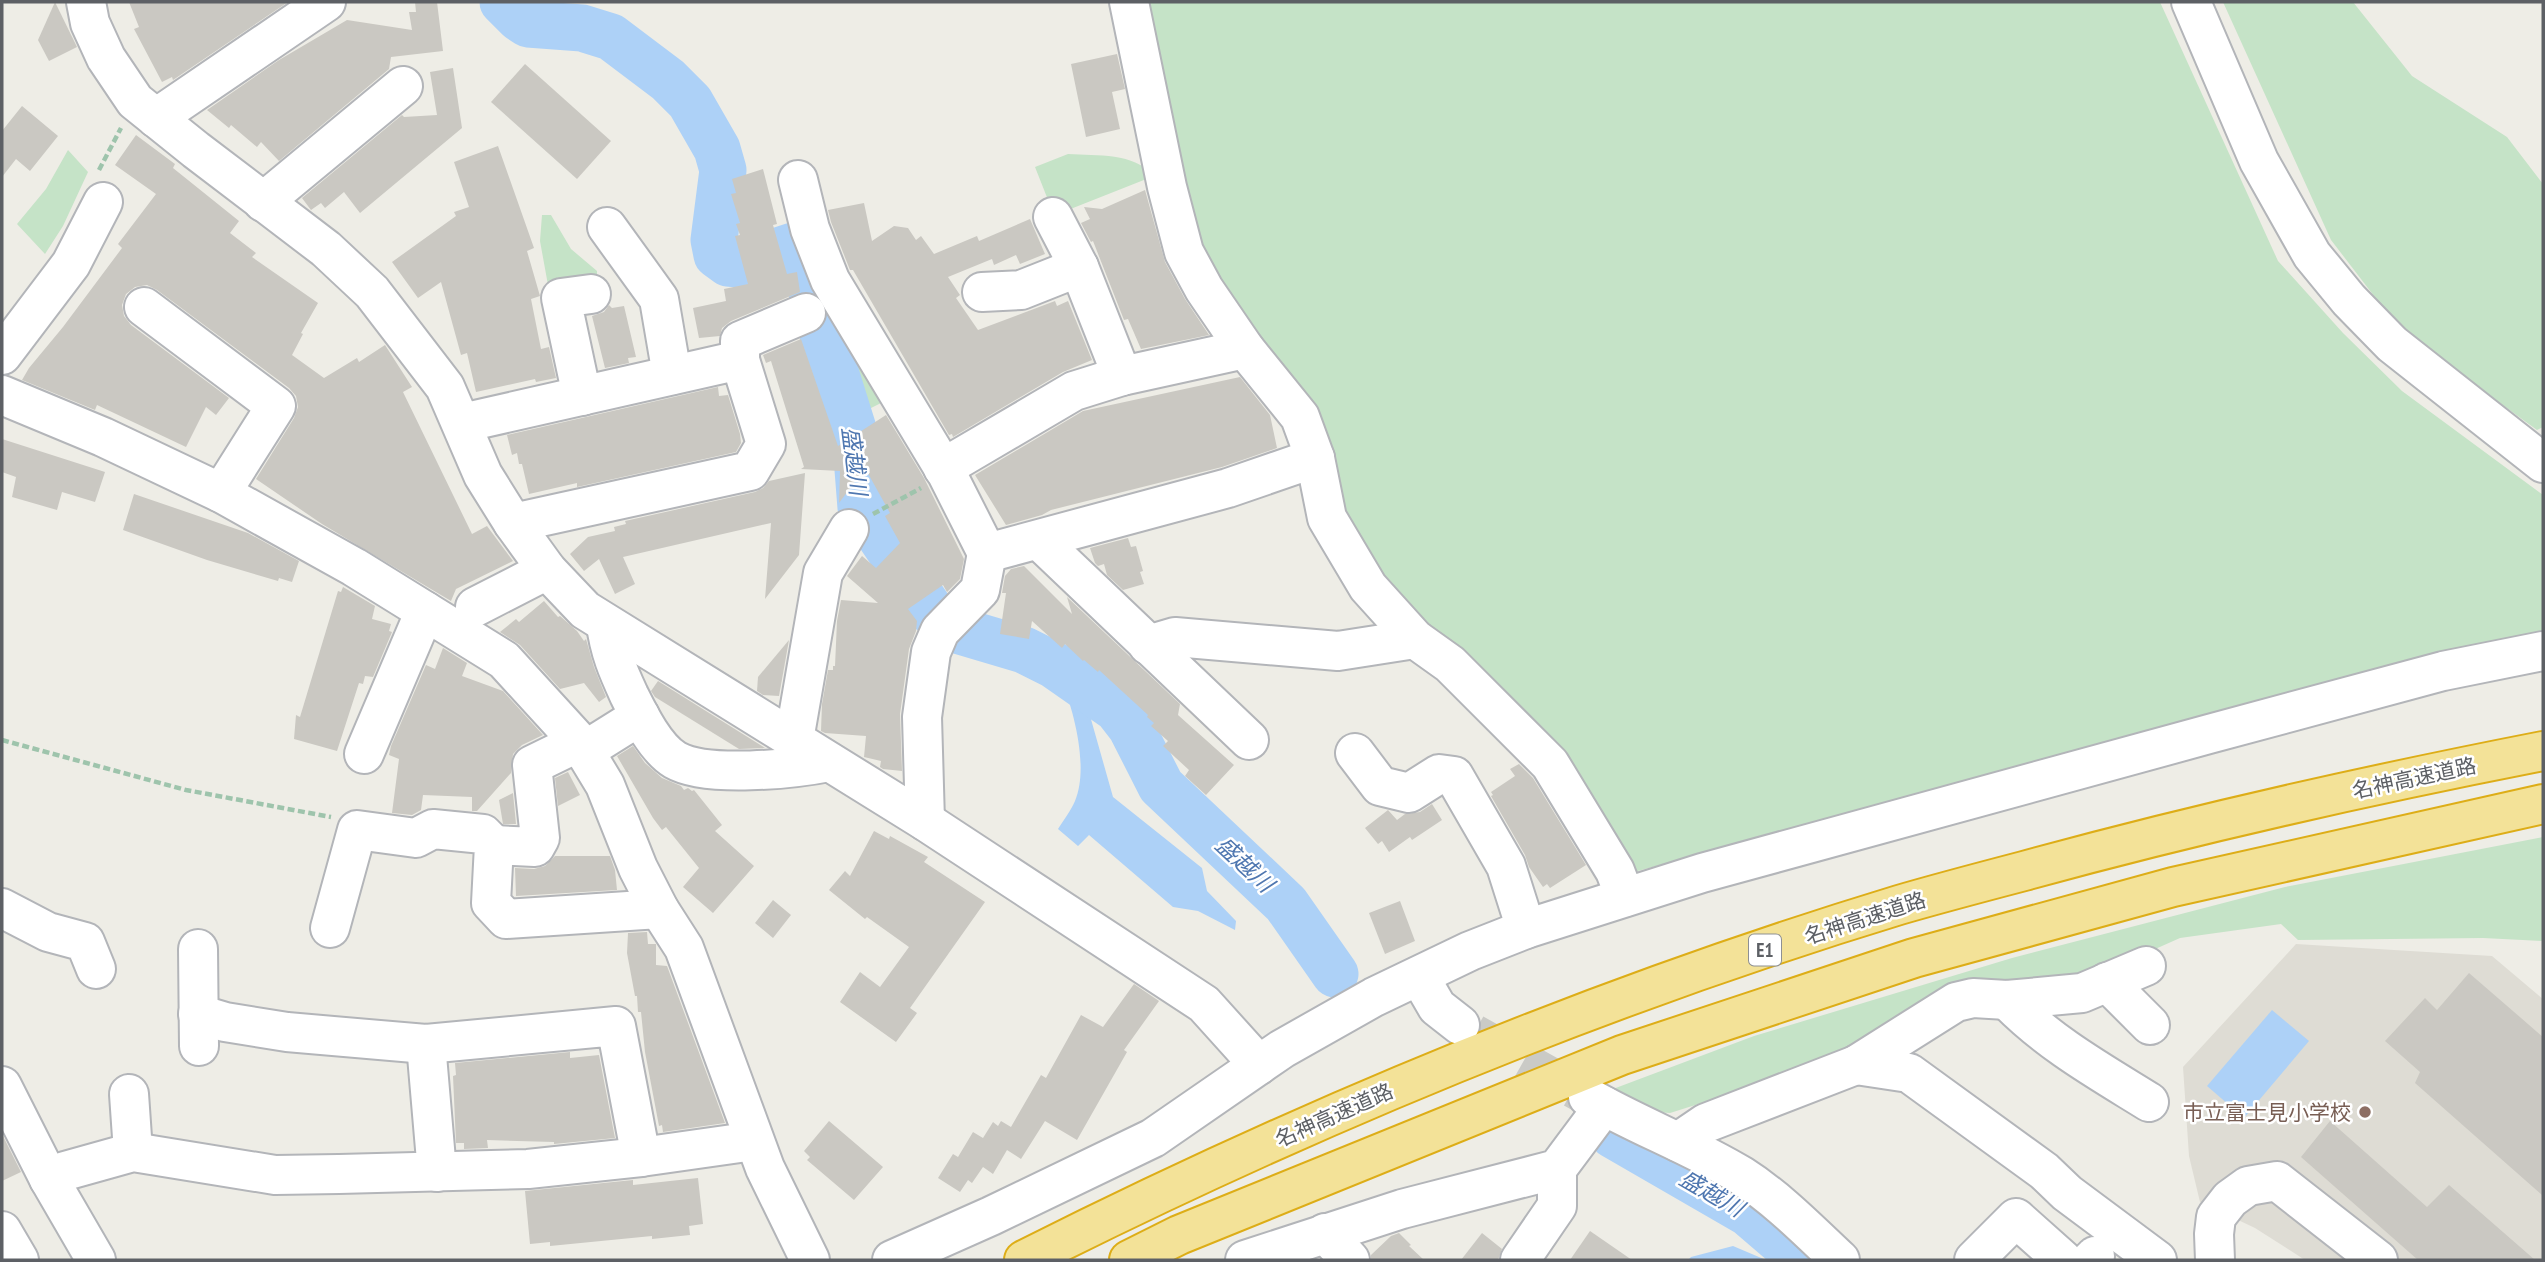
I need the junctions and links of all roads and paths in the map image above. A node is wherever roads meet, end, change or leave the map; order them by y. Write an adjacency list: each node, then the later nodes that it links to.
1 (86, 2): 6 (street)
2 (326, 2): 6 (street)
3 (1129, 2): 17 (street)
4 (2191, 2): 26 (street)
5 (403, 86): 9 (street)
6 (141, 119): 8 (path); 9 (street)
7 (799, 180): 27 (street)
8 (100, 187): 18 (street)
9 (263, 202): 24 (street)
10 (1053, 217): 12 (street)
11 (607, 227): 20 (street)
12 (1079, 267): 13 (street); 21 (street)
13 (982, 292)
14 (592, 293): 23 (street)
15 (144, 307): 28 (street)
16 (806, 313): 19 (street)
17 (1245, 349): 21 (street); 25 (street)
18 (2, 355)
19 (740, 360): 20 (street); 30 (street)
20 (672, 375): 23 (street)
21 (1122, 376): 27 (street)
22 (2, 395): 28 (street)
23 (582, 396): 24 (street)
24 (462, 423): 30 (street)
25 (1315, 458): 31 (street); 37 (street)
26 (2543, 463)
27 (945, 471): 29 (path); 32 (street)
28 (221, 493): 35 (street)
29 (863, 520): 42 (street)
30 (513, 523): 33 (street)
31 (1039, 540): 32 (street); 38 (street)
32 (987, 552): 50 (street)
33 (547, 570): 34 (street); 36 (street)
34 (475, 607)
35 (425, 611): 44 (street); 47 (street)
36 (607, 624): 40 (street); 42 (street)
37 (1415, 639): 38 (street); 53 (street)
38 (1148, 645): 43 (street)
39 (2543, 651): 53 (street)
40 (640, 716): 44 (street); 48 (street)
41 (2, 740): 51 (path)
42 (794, 740): 48 (street)
43 (1249, 740)
44 (582, 747): 52 (street); 55 (street)
45 (2543, 751): 86 (highway, 名神高速道路 / E1)
46 (1354, 753): 57 (street)
47 (364, 754)
48 (829, 762): 50 (street)
49 (2543, 804): 87 (highway)
50 (925, 821): 67 (street)
51 (357, 830): 52 (street); 56 (street)
52 (494, 845): 55 (street)
53 (1625, 897): 57 (street)
54 (2, 908): 60 (street)
55 (659, 909): 72 (street)
56 (330, 928)
57 (1526, 929): 61 (street)
58 (198, 949): 66 (street)
59 (2146, 966): 62 (street)
60 (96, 969)
61 (1419, 976): 64 (street); 67 (street)
62 (2107, 982): 63 (street); 65 (street)
63 (2007, 1000): 68 (street); 71 (street)
64 (1460, 1025)
65 (2150, 1025)
66 (426, 1044): 75 (street); 77 (street)
67 (1259, 1065): 85 (street)
68 (1856, 1065): 73 (street); 93 (street)
69 (2, 1086): 78 (street)
70 (129, 1094): 74 (street)
71 (2149, 1102)
72 (754, 1141): 75 (street); 84 (street)
73 (1678, 1142): 76 (street); 91 (street)
74 (133, 1152): 77 (street); 78 (street)
75 (640, 1157): 77 (street)
76 (1557, 1169): 80 (street); 90 (street)
77 (437, 1172)
78 (49, 1179): 83 (street)
79 (2, 1231): 82 (street)
80 (1325, 1233): 88 (street); 89 (street)
81 (2083, 1259): 92 (street)
82 (19, 1260)
83 (96, 1260)
84 (810, 1260)
85 (891, 1260)
86 (1024, 1260)
87 (1129, 1260)
88 (1245, 1260)
89 (1350, 1260)
90 (1520, 1260)
91 (1840, 1260)
92 (1974, 1260)
93 (2157, 1260)
94 (2215, 1260): 95 (street)
95 (2378, 1260)

